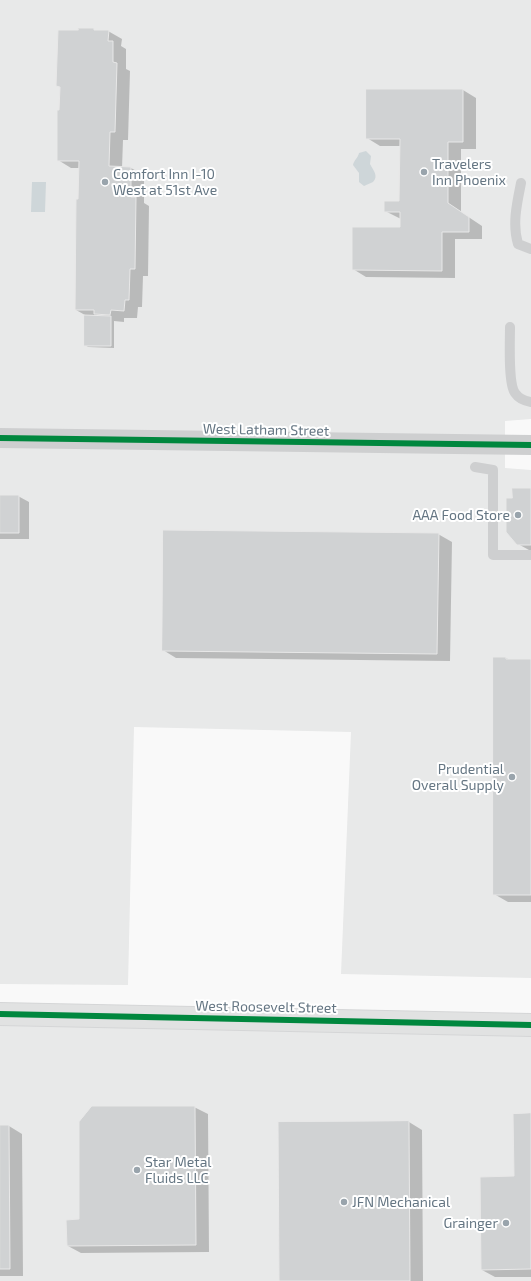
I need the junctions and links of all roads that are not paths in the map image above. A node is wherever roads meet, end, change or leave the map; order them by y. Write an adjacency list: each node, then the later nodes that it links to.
1 (521, 183): 2 (lane)
2 (531, 249)
3 (510, 327): 4 (lane)
4 (531, 402)
5 (0, 438): 6 (street, West Latham Street)
6 (531, 445)
7 (474, 467): 8 (lane)
8 (531, 555)
9 (0, 1014): 10 (street, West Roosevelt Street)
10 (531, 1025)

